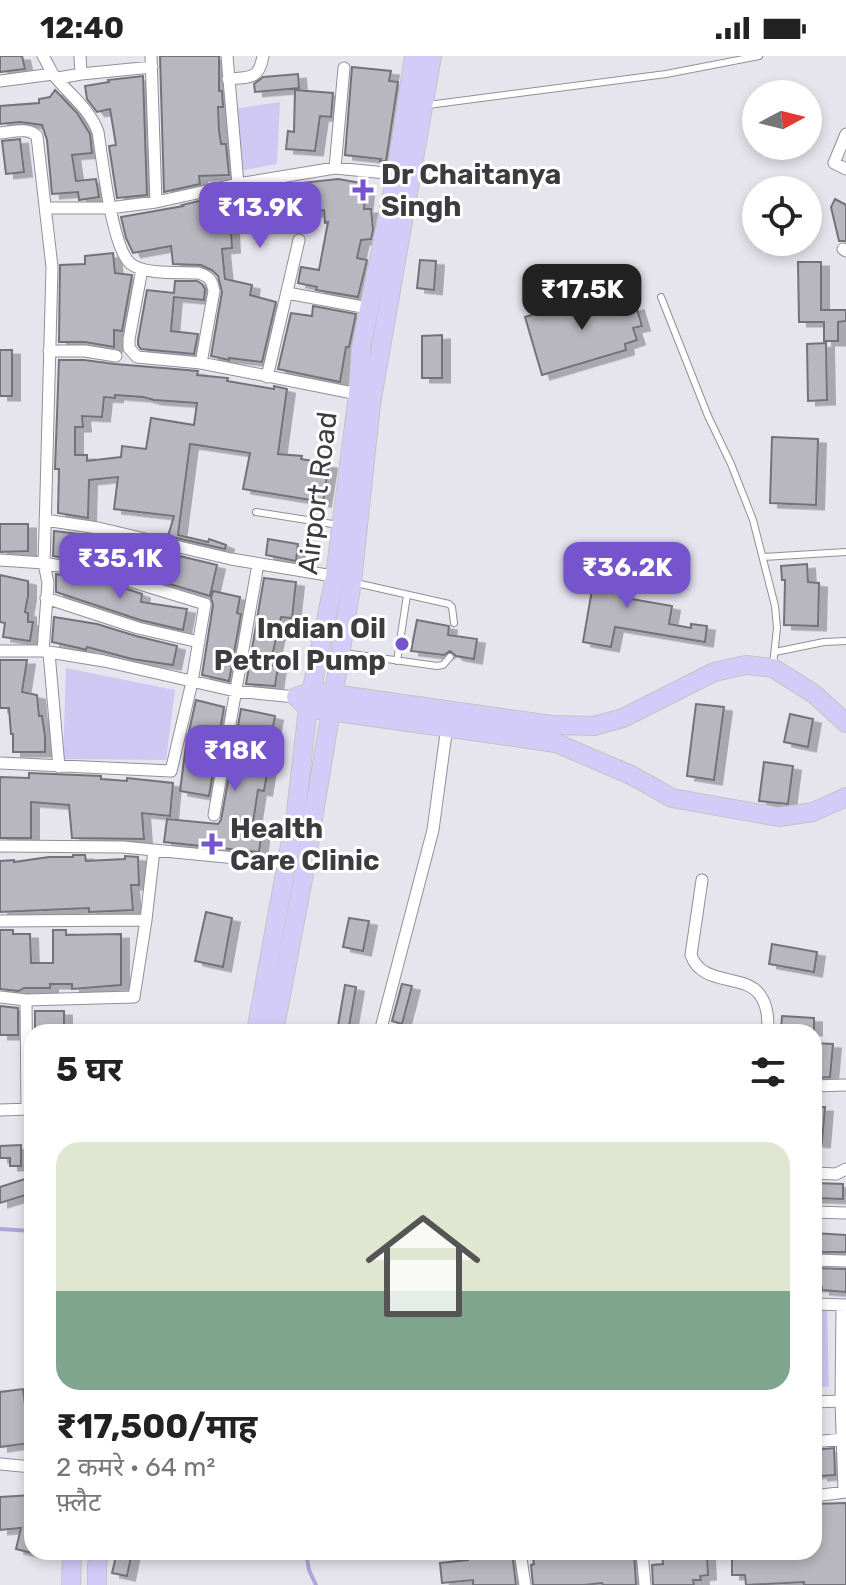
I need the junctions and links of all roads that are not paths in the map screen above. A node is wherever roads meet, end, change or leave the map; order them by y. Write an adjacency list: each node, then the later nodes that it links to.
1 (43, 56): 11 (street)
2 (80, 56): 10 (street)
3 (227, 56): 12 (street)
4 (263, 56): 12 (street)
5 (414, 56): 19 (main road, Airport Road)
6 (432, 56): 14 (main road, Airport Road)
7 (759, 56): 14 (lane)
8 (151, 62): 10 (street); 21 (street)
9 (344, 68): 17 (street)
10 (81, 74): 11 (street)
11 (56, 76): 13 (street); 23 (street)
12 (228, 79): 20 (street)
13 (0, 81)
14 (424, 105): 42 (main road, Airport Road)
15 (0, 133): 22 (street)
16 (846, 134): 18 (street)
17 (335, 168): 19 (street); 20 (street)
18 (846, 169)
19 (396, 174): 28 (main road, Airport Road)
20 (238, 184): 21 (street)
21 (156, 202): 23 (street)
22 (46, 208): 23 (street); 29 (street)
23 (109, 208): 25 (street)
24 (299, 240): 26 (street)
25 (142, 269): 31 (street); 31 (street)
26 (287, 293): 28 (street); 32 (street)
27 (661, 297): 38 (lane)
28 (368, 308): 33 (main road, Airport Road)
29 (49, 351): 30 (street); 35 (street)
30 (116, 356)
31 (201, 363): 32 (street)
32 (267, 377): 33 (street)
33 (358, 394): 36 (main road, Airport Road)
34 (256, 512): 36 (lane)
35 (45, 520): 40 (street); 41 (street)
36 (341, 525): 42 (main road, Airport Road)
37 (846, 552): 38 (lane)
38 (763, 557): 52 (lane)
39 (0, 560): 40 (street)
40 (44, 563): 44 (street); 47 (street)
41 (258, 564): 42 (street); 55 (street)
42 (344, 579): 43 (lane); 50 (main road, Airport Road); 56 (main road, Airport Road)
43 (407, 595): 45 (lane); 53 (lane)
44 (46, 598): 47 (street); 49 (street)
45 (454, 623)
46 (846, 641): 52 (lane)
47 (199, 642): 54 (street)
48 (0, 651): 49 (street)
49 (46, 652): 54 (street); 61 (street)
50 (341, 652): 53 (lane); 57 (main road, Airport Road)
51 (450, 657): 53 (lane)
52 (774, 660): 57 (main road); 58 (main road)
53 (397, 661)
54 (192, 682): 55 (street); 61 (street)
55 (235, 691): 56 (street); 63 (street)
56 (306, 699): 57 (main road); 66 (main road, Airport Road)
57 (332, 702): 59 (main road); 74 (main road, Airport Road)
58 (846, 723)
59 (447, 726): 62 (main road); 75 (street)
60 (0, 763): 61 (street)
61 (59, 767)
62 (846, 797)
63 (214, 815)
64 (0, 846): 65 (street)
65 (154, 850): 66 (street); 68 (street)
66 (287, 863): 73 (main road, Airport Road)
67 (702, 880): 76 (street)
68 (146, 920): 69 (street); 71 (street)
69 (0, 921)
70 (0, 997): 71 (street)
71 (26, 1000): 72 (street)
72 (27, 1024)
73 (257, 1024)
74 (276, 1024)
75 (382, 1024)
76 (768, 1024)
77 (846, 1085): 78 (street)
78 (822, 1086)
79 (24, 1109): 80 (street)
80 (0, 1110)
81 (846, 1169): 82 (street)
82 (822, 1173)
83 (822, 1212): 84 (street)
84 (846, 1213)
85 (822, 1260): 86 (street)
86 (846, 1261)
87 (822, 1304): 88 (street)
88 (844, 1305): 89 (street)
89 (841, 1401): 90 (street); 91 (street)
90 (822, 1402)
91 (842, 1439): 92 (street); 95 (street)
92 (822, 1441)
93 (0, 1464): 94 (street)
94 (24, 1466)
95 (845, 1492): 96 (street)
96 (822, 1495)
97 (72, 1560): 101 (main road)
98 (98, 1560): 102 (main road)
99 (521, 1560): 103 (street)
100 (643, 1560): 104 (street)
101 (71, 1585)
102 (97, 1585)
103 (525, 1585)
104 (645, 1585)

